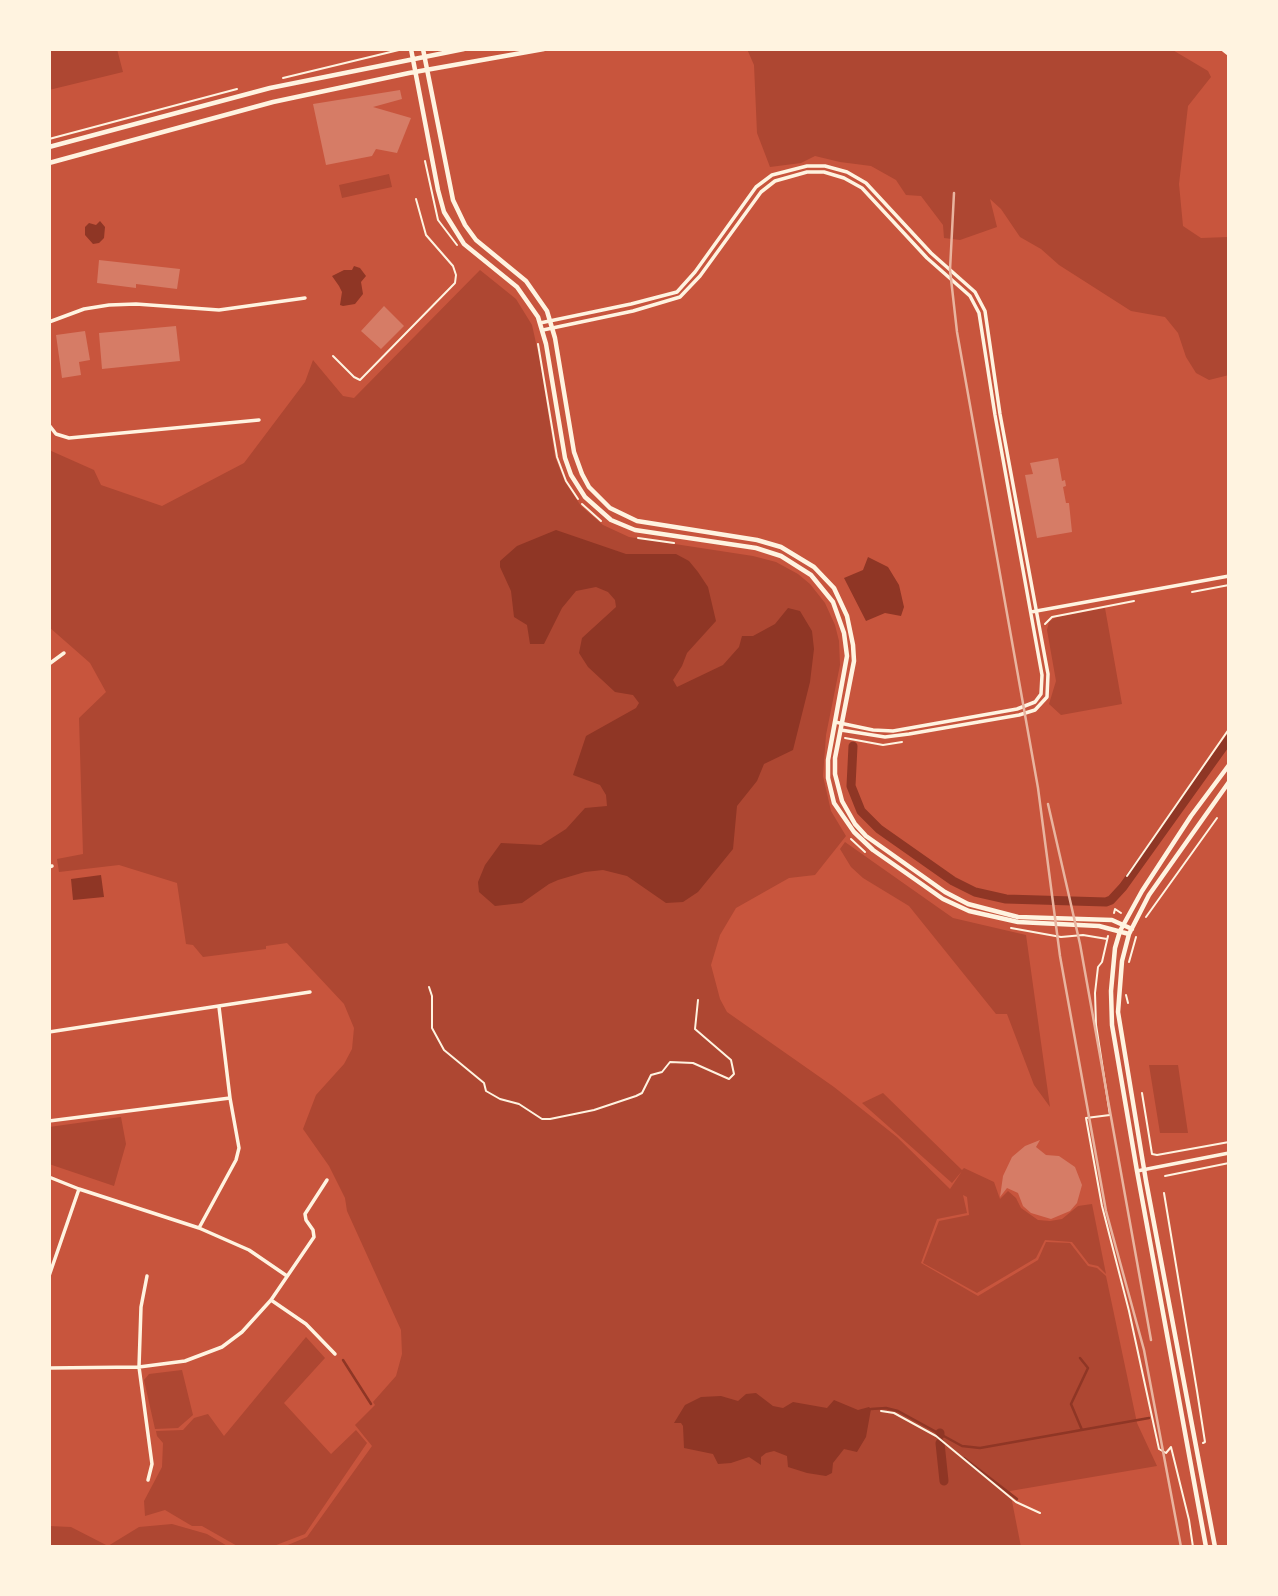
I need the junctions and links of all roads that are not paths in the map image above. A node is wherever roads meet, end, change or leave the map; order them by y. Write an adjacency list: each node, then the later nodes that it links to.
1 (411, 49): 8 (street)
2 (423, 49): 7 (street)
3 (464, 49): 7 (street)
4 (544, 49): 9 (street)
5 (1224, 49): 6 (main road)
6 (1229, 53)
7 (425, 56): 8 (street); 9 (street)
8 (413, 59): 10 (street); 11 (street)
9 (428, 70): 10 (street); 15 (street)
10 (415, 72): 12 (street); 17 (street)
11 (49, 148)
12 (49, 163)
13 (416, 199): 20 (lane)
14 (305, 298): 16 (street)
15 (551, 321): 17 (street); 18 (street); 24 (street)
16 (49, 323)
17 (540, 323): 19 (street)
18 (553, 328): 19 (street); 25 (street); 29 (street)
19 (543, 330): 28 (street)
20 (334, 356)
21 (259, 419): 22 (street)
22 (49, 425)
23 (1229, 576): 24 (street)
24 (1037, 611): 25 (street); 31 (street)
25 (1031, 612): 29 (street)
26 (64, 653): 27 (street)
27 (49, 664)
28 (835, 722): 29 (street); 30 (street)
29 (842, 723): 31 (street)
30 (833, 730): 31 (street); 36 (street)
31 (840, 730): 34 (street)
32 (1229, 765): 34 (street)
33 (1229, 782): 35 (street)
34 (1124, 924): 35 (street); 36 (street)
35 (1133, 930): 36 (street); 43 (street)
36 (1120, 931): 44 (street)
37 (310, 992): 38 (street)
38 (219, 1007): 39 (street); 40 (street)
39 (49, 1032)
40 (230, 1098): 41 (street); 48 (street)
41 (49, 1121)
42 (1229, 1153): 43 (street)
43 (1144, 1169): 44 (street); 58 (street)
44 (1137, 1171): 57 (street)
45 (49, 1177): 47 (street)
46 (327, 1180): 51 (street)
47 (79, 1189): 48 (street); 49 (street)
48 (199, 1228): 51 (street)
49 (49, 1276)
50 (147, 1276): 54 (street)
51 (287, 1276): 52 (street)
52 (271, 1300): 53 (street); 54 (street)
53 (335, 1354)
54 (139, 1367): 55 (street); 56 (street)
55 (49, 1368)
56 (148, 1480)
57 (1206, 1547)
58 (1215, 1547)

